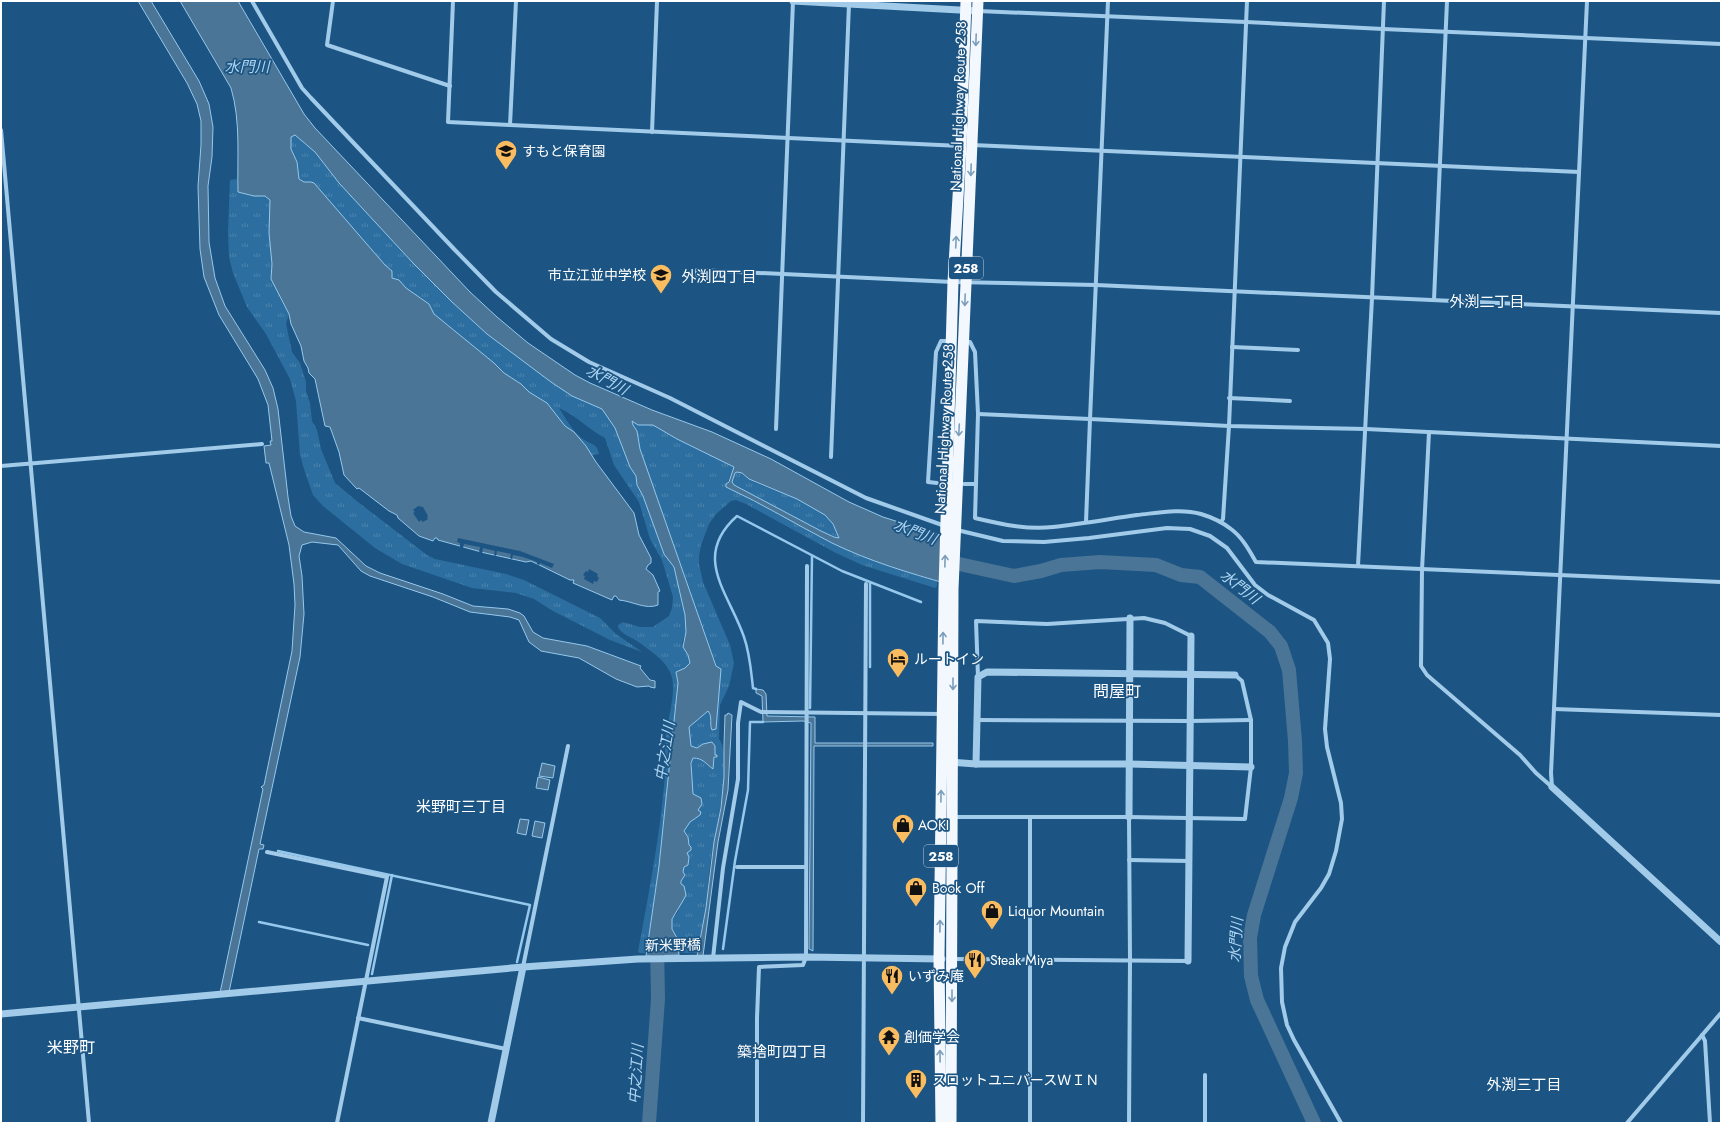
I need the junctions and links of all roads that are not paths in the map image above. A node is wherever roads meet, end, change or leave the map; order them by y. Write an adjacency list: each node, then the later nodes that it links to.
1 (252, 1): 67 (street)
2 (334, 1): 21 (street)
3 (453, 1): 21 (street)
4 (516, 1): 22 (street)
5 (657, 1): 24 (street)
6 (793, 1): 12 (street); 25 (street)
7 (1108, 1): 15 (street)
8 (1246, 1): 16 (street)
9 (1384, 1): 17 (street)
10 (1447, 1): 18 (street)
11 (1586, 1): 19 (street)
12 (845, 3): 13 (street); 26 (street)
13 (966, 6): 14 (street); 27 (highway, National Highway Route 258 / 258)
14 (978, 6): 15 (street); 27 (highway, National Highway Route 258 / 258, one-way to 27)
15 (1107, 16): 16 (street); 28 (street)
16 (1246, 22): 17 (street); 29 (street)
17 (1382, 29): 18 (street); 30 (street)
18 (1446, 31): 19 (street); 31 (street)
19 (1585, 37): 20 (street); 32 (street)
20 (1721, 44)
21 (450, 86): 22 (street)
22 (510, 125): 24 (street)
23 (1, 130): 60 (street)
24 (652, 132): 25 (street)
25 (788, 138): 26 (street); 33 (street)
26 (843, 140): 27 (street); 35 (street)
27 (966, 145): 28 (street); 36 (highway, National Highway Route 258 / 258, one-way to 27); 37 (highway, National Highway Route 258 / 258, one-way to 37)
28 (1102, 151): 29 (street); 38 (street)
29 (1239, 156): 30 (street); 39 (street)
30 (1377, 164): 31 (street); 40 (street)
31 (1441, 166): 32 (street); 41 (street)
32 (1578, 172): 42 (street)
33 (782, 274): 34 (street); 35 (street); 53 (street)
34 (697, 275)
35 (838, 276): 36 (street); 59 (street)
36 (953, 282): 37 (street); 44 (highway, National Highway Route 258 / 258)
37 (966, 282): 38 (street); 45 (highway, National Highway Route 258 / 258, one-way to 45)
38 (1096, 285): 39 (street); 51 (street)
39 (1233, 292): 40 (street); 46 (street)
40 (1372, 298): 41 (street); 54 (street)
41 (1434, 300): 42 (street)
42 (1572, 306): 43 (street); 56 (street)
43 (1721, 313)
44 (951, 341): 62 (street); 67 (highway, National Highway Route 258 / 258)
45 (963, 342): 50 (street); 67 (highway, National Highway Route 258 / 258, one-way to 67)
46 (1232, 347): 47 (street); 48 (street)
47 (1298, 350)
48 (1229, 398): 49 (street); 52 (street)
49 (1290, 401)
50 (978, 414): 51 (street); 64 (street)
51 (1090, 419): 52 (street); 65 (street)
52 (1229, 426): 54 (street); 66 (street)
53 (776, 429)
54 (1366, 429): 55 (street); 69 (street)
55 (1429, 432): 56 (street); 70 (street)
56 (1566, 439): 58 (street); 71 (street)
57 (262, 444): 60 (street)
58 (1721, 446)
59 (831, 457)
60 (30, 463): 61 (street); 117 (street)
61 (1, 466)
62 (937, 483)
63 (964, 484): 64 (street)
64 (976, 484): 65 (street)
65 (1086, 522): 66 (street)
66 (1221, 522): 69 (street)
67 (950, 531): 74 (highway, National Highway Route 258 / 258); 134 (street)
68 (807, 566): 83 (street)
69 (1358, 566): 70 (street)
70 (1422, 570): 71 (street); 96 (street)
71 (1561, 574): 72 (street); 81 (street)
72 (1721, 582)
73 (866, 584): 82 (street)
74 (948, 589): 84 (highway, National Highway Route 258 / 258, one-way to 74); 91 (highway, National Highway Route 258 / 258, one-way to 91)
75 (1130, 618): 76 (street); 77 (street); 80 (street)
76 (1191, 636): 78 (street)
77 (1130, 674): 78 (street); 80 (street); 88 (street)
78 (1190, 674): 79 (street); 89 (street)
79 (1235, 675): 87 (street)
80 (978, 677): 86 (street)
81 (1554, 709): 85 (street); 96 (street)
82 (865, 712): 83 (street); 84 (street); 109 (street)
83 (807, 714): 105 (street); 108 (street)
84 (942, 714): 91 (highway, National Highway Route 258 / 258)
85 (1721, 715)
86 (977, 720): 88 (street); 92 (street)
87 (1251, 720): 89 (street); 95 (street)
88 (1129, 721): 89 (street); 93 (street)
89 (1190, 721): 94 (street)
90 (568, 746): 115 (street)
91 (947, 762): 92 (street); 97 (highway, National Highway Route 258 / 258); 110 (highway, National Highway Route 258 / 258, one-way to 91)
92 (976, 764): 93 (street)
93 (1129, 764): 94 (street); 99 (street)
94 (1190, 766): 95 (street); 100 (street)
95 (1251, 767): 100 (street)
96 (1552, 787): 106 (street)
97 (953, 817): 98 (street); 111 (highway, National Highway Route 258 / 258)
98 (1030, 817): 99 (street); 112 (street)
99 (1129, 817): 100 (street); 102 (street)
100 (1189, 819): 103 (street)
101 (267, 852): 116 (street)
102 (1129, 860): 103 (street); 113 (street)
103 (1189, 861): 114 (street)
104 (737, 867): 105 (street)
105 (806, 868): 107 (street)
106 (1721, 942)
107 (806, 957): 108 (street, 新米野橋); 109 (street, 新米野橋); 127 (street)
108 (711, 958): 115 (street, 新米野橋)
109 (864, 958): 110 (street, 新米野橋); 128 (street)
110 (939, 959): 111 (street, 新米野橋); 129 (highway, National Highway Route 258 / 258, one-way to 110)
111 (952, 959): 112 (street); 130 (highway, National Highway Route 258 / 258, one-way to 130)
112 (1030, 960): 113 (street); 131 (street)
113 (1130, 960): 114 (street); 132 (street)
114 (1188, 961)
115 (523, 967): 116 (street, 新米野橋); 122 (street)
116 (366, 981): 117 (street, 新米野橋); 120 (street)
117 (78, 1007): 119 (street, 新米野橋); 124 (street)
118 (1721, 1013): 121 (street)
119 (1, 1014)
120 (358, 1018): 122 (street); 125 (street)
121 (1702, 1035): 135 (street); 136 (street)
122 (506, 1049): 126 (street)
123 (1205, 1075): 133 (street)
124 (89, 1123)
125 (337, 1123)
126 (491, 1123)
127 (757, 1123)
128 (863, 1123)
129 (941, 1123)
130 (951, 1123)
131 (1030, 1123)
132 (1129, 1123)
133 (1205, 1123)
134 (1341, 1123)
135 (1627, 1123)
136 (1710, 1123)

